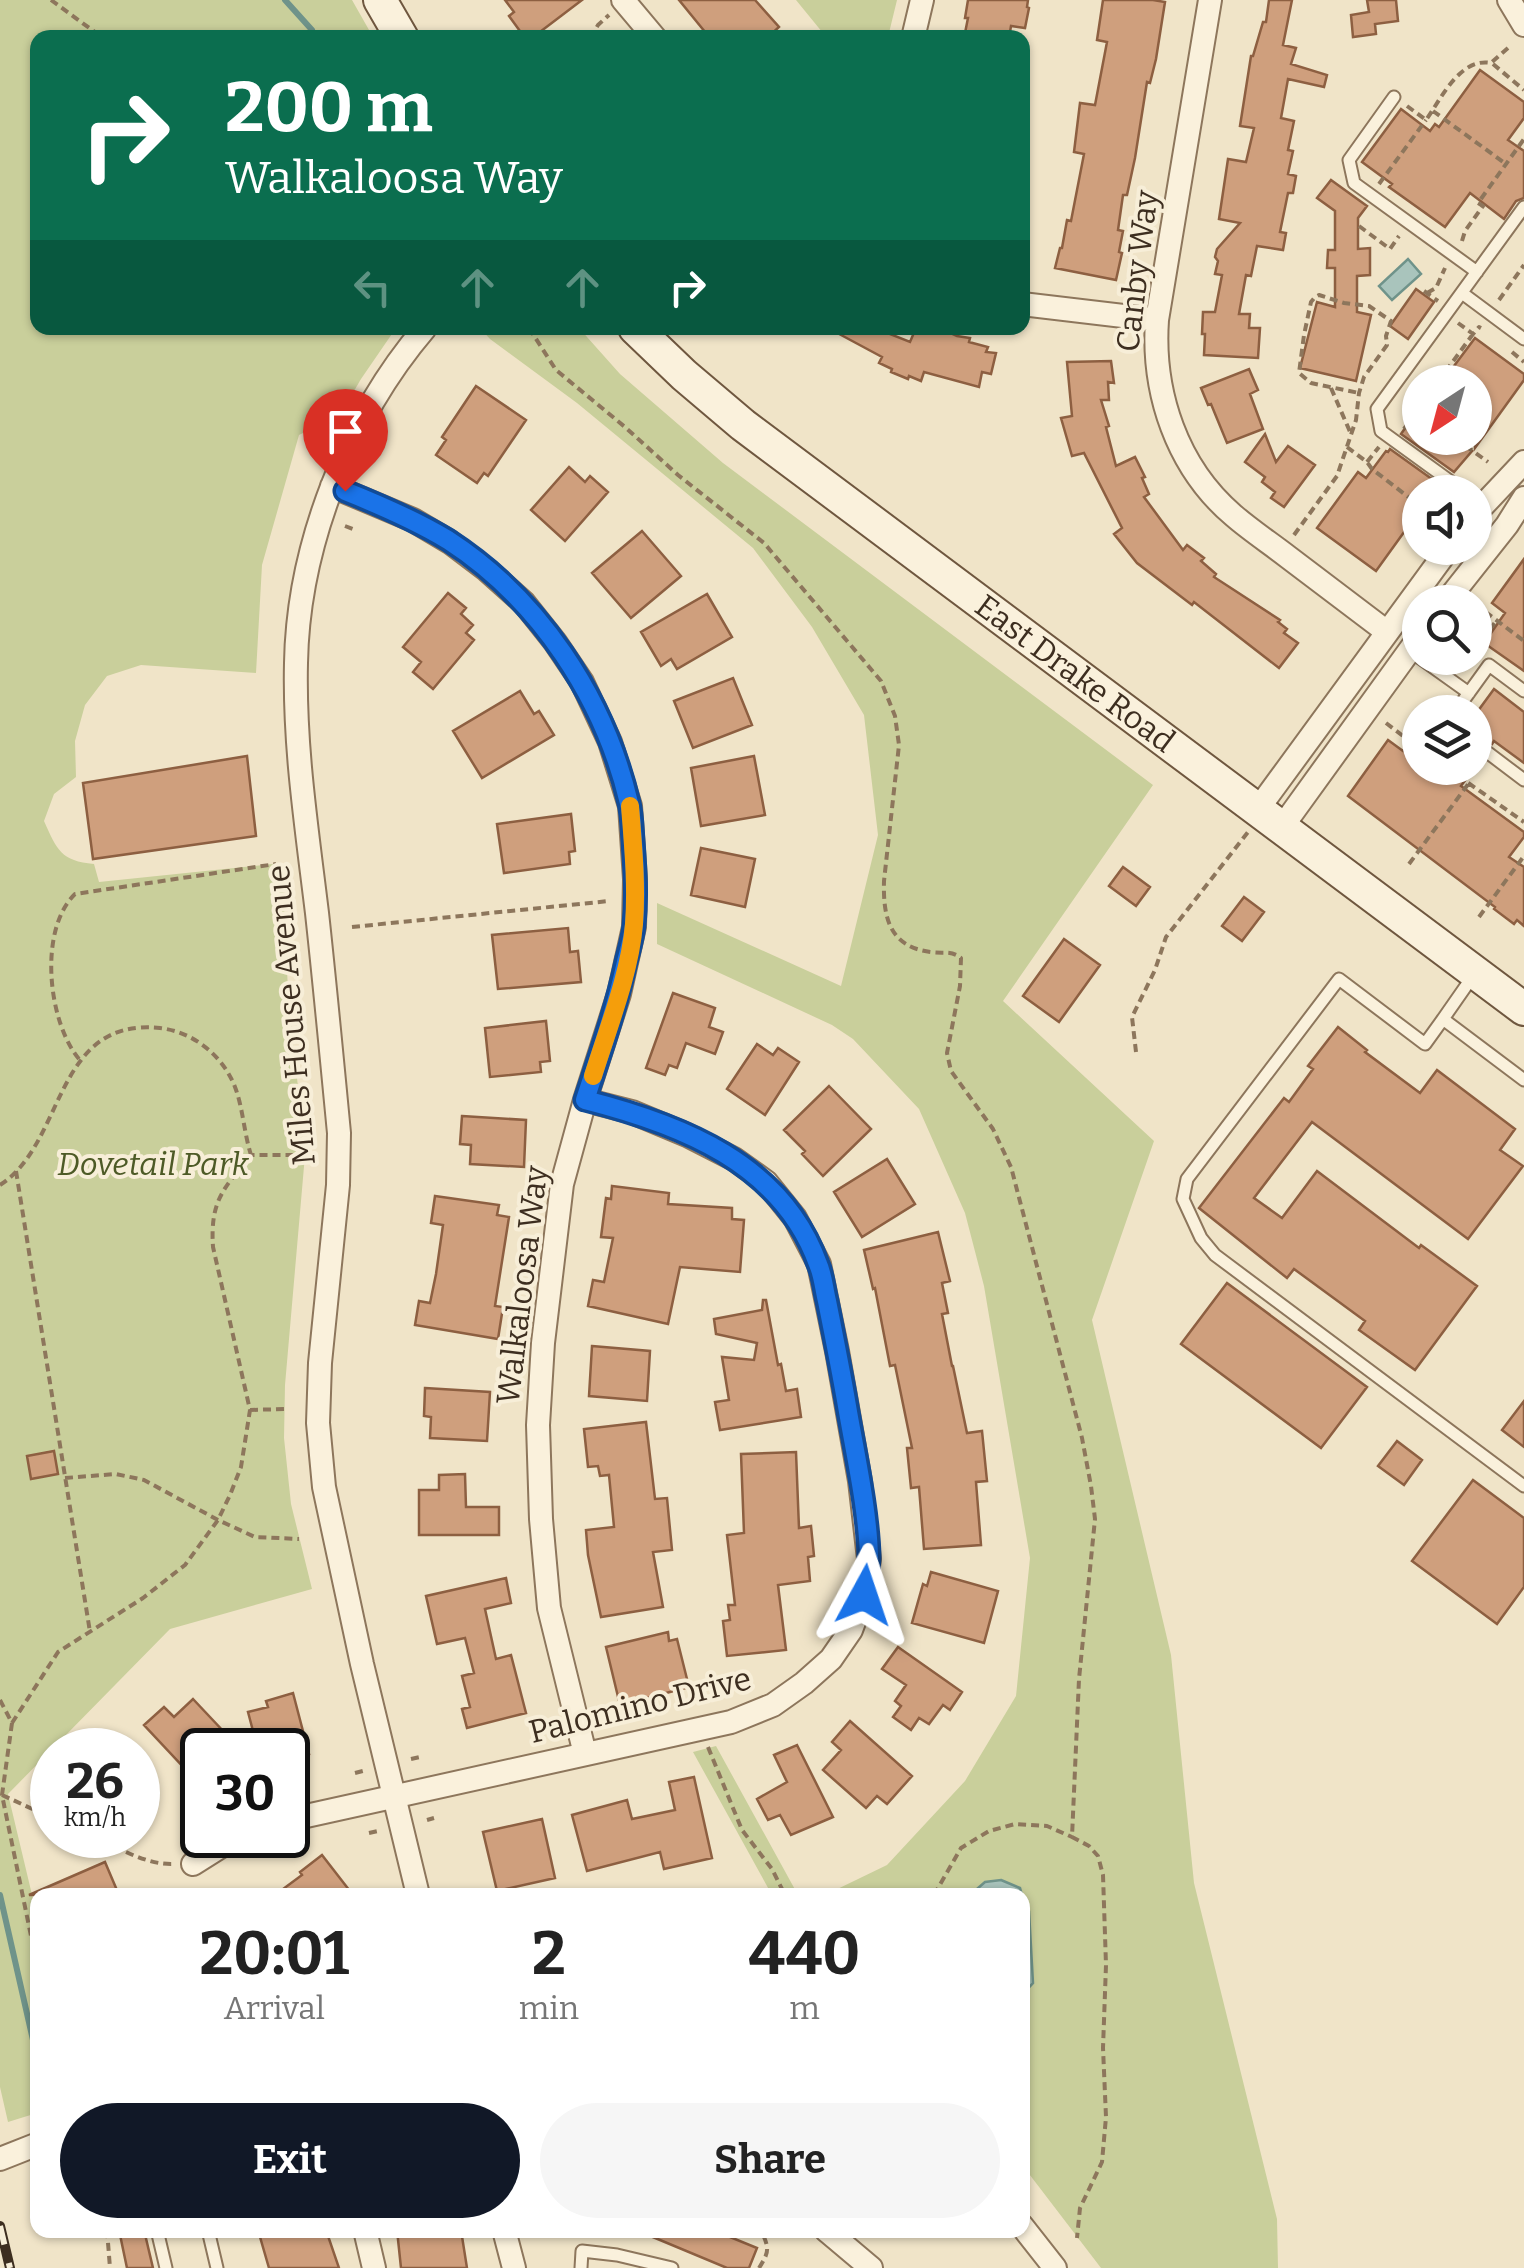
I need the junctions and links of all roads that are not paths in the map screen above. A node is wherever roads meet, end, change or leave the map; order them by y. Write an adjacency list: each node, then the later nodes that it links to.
1 (380, 0): 7 (main road)
2 (922, 0): 9 (street)
3 (1210, 0): 15 (street, Canby Way)
4 (1509, 0): 6 (street)
5 (620, 6): 8 (street)
6 (1524, 25)
7 (397, 30)
8 (646, 30)
9 (915, 30)
10 (1394, 97): 12 (lane)
11 (1524, 207): 12 (lane)
12 (1477, 272): 13 (lane)
13 (1462, 292): 18 (lane); 20 (lane)
14 (1030, 305): 15 (street)
15 (1157, 320): 26 (street, Canby Way)
16 (420, 335): 21 (street, Miles House Avenue)
17 (642, 335): 34 (main road, East Drake Road)
18 (1524, 339)
19 (1524, 462): 22 (street)
20 (1438, 475)
21 (332, 486): 39 (street, Walkaloosa Way); 42 (street, Miles House Avenue)
22 (1492, 488)
23 (1524, 498): 25 (street)
24 (1436, 565): 26 (street)
25 (1459, 585)
26 (1387, 632): 27 (lane); 34 (street)
27 (1402, 641)
28 (1402, 667): 34 (street)
29 (1447, 675): 31 (lane)
30 (1524, 690): 31 (lane)
31 (1469, 693)
32 (1492, 756): 33 (lane)
33 (1524, 780)
34 (1268, 817): 35 (main road, East Drake Road)
35 (1476, 972): 36 (main road, East Drake Road); 37 (lane)
36 (1524, 1009)
37 (1442, 1019): 38 (lane); 40 (lane)
38 (1524, 1080)
39 (585, 1100): 41 (street, Walkaloosa Way); 41 (street, Palomino Drive)
40 (1524, 1486)
41 (585, 1754): 42 (street, Palomino Drive)
42 (394, 1796): 43 (street, Palomino Drive); 46 (street, Miles House Avenue)
43 (310, 1815)
44 (202, 1858): 45 (street)
45 (192, 1864)
46 (416, 1888)
47 (30, 2147): 48 (street)
48 (0, 2158)
49 (1030, 2236): 62 (street)
50 (159, 2238): 55 (lane)
51 (210, 2238): 56 (lane)
52 (367, 2238): 57 (street)
53 (506, 2238): 58 (street)
54 (836, 2238): 61 (street)
55 (166, 2268)
56 (217, 2268)
57 (374, 2268)
58 (514, 2268)
59 (580, 2268): 60 (lane)
60 (672, 2268)
61 (872, 2268)
62 (1054, 2268)

